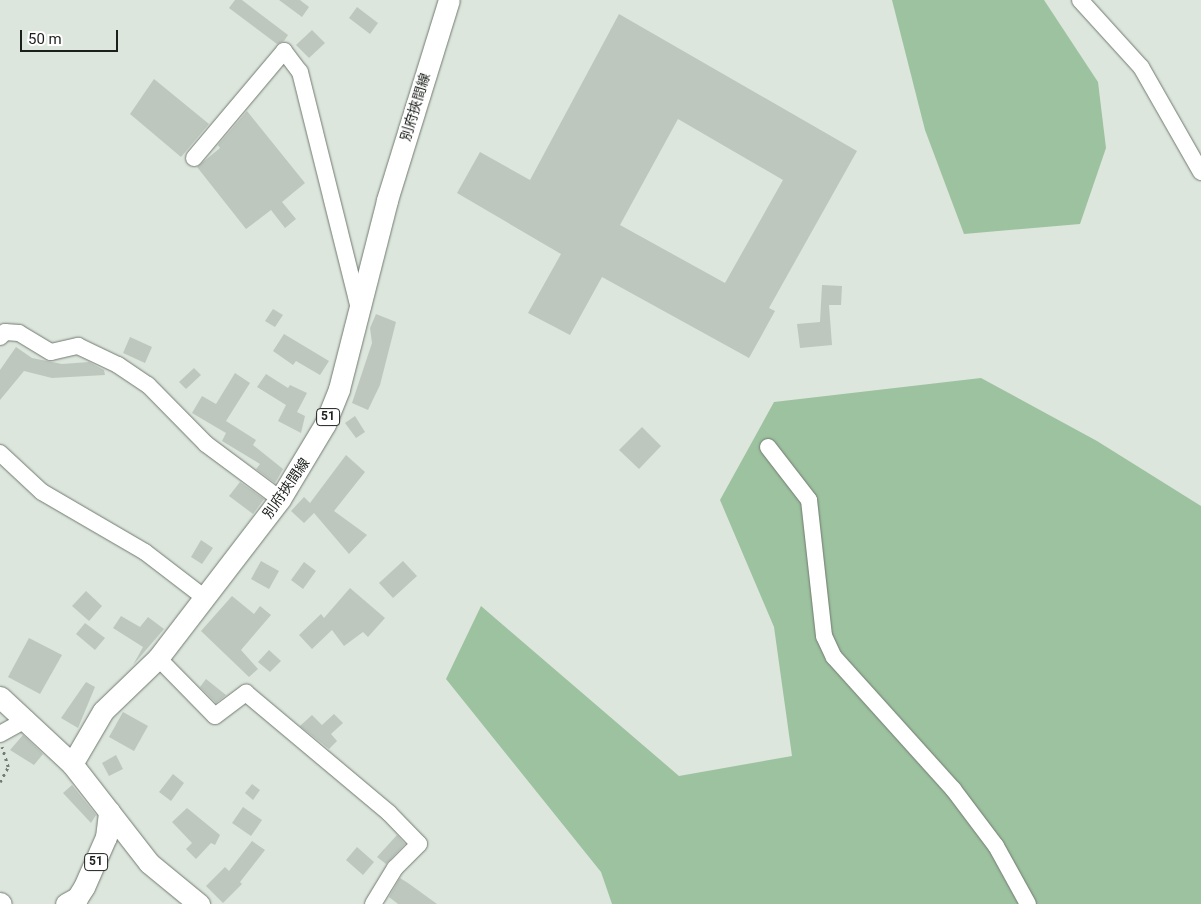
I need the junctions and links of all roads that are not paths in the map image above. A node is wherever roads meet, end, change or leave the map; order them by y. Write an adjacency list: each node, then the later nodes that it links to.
1 (449, 0): 5 (main road, 別府挾間線 / 51)
2 (1082, 2): 4 (street)
3 (194, 158): 5 (street)
4 (1201, 172)
5 (359, 311): 9 (main road, 別府挾間線 / 51)
6 (0, 337): 9 (street)
7 (768, 447): 20 (street)
8 (0, 453): 10 (street)
9 (280, 498): 10 (main road, 別府挾間線 / 51)
10 (205, 598): 11 (main road, 別府挾間線 / 51)
11 (158, 658): 15 (main road, 別府挾間線 / 51); 19 (street)
12 (0, 697): 13 (main road)
13 (27, 720): 14 (street); 15 (main road)
14 (0, 734)
15 (72, 764): 16 (main road)
16 (108, 811): 17 (main road, 51); 18 (main road)
17 (66, 904)
18 (199, 904)
19 (373, 904)
20 (1028, 904)

